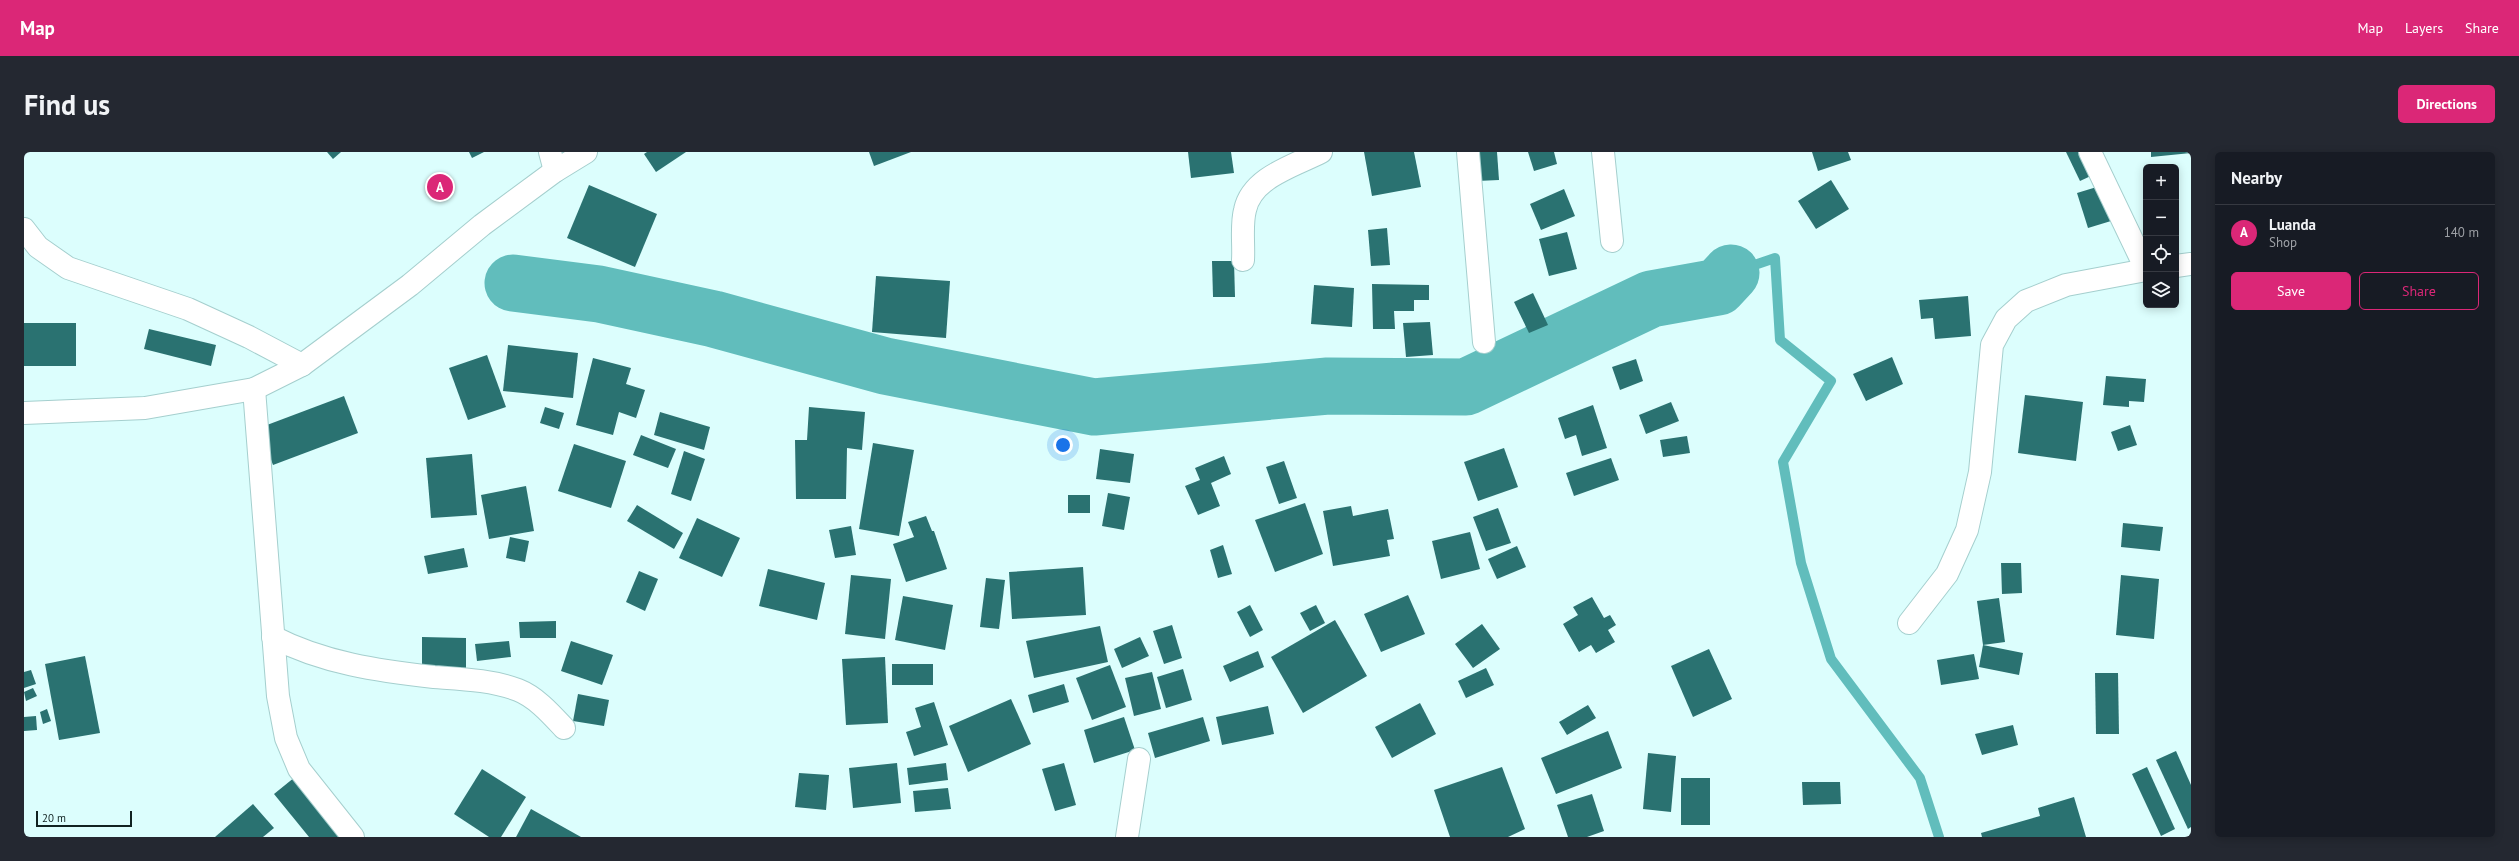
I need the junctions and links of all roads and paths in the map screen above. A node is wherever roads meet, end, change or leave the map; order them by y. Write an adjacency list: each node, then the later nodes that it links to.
1 (586, 152): 6 (street)
2 (1321, 152): 9 (street)
3 (1468, 152): 14 (street)
4 (1603, 152): 8 (street)
5 (2090, 152): 10 (street)
6 (553, 162): 15 (street)
7 (24, 229): 15 (street)
8 (1612, 241)
9 (1243, 260)
10 (2143, 263)
11 (2191, 264): 12 (street)
12 (2179, 266)
13 (2143, 270): 18 (street)
14 (1484, 342)
15 (302, 365): 16 (street)
16 (254, 389): 17 (street); 19 (street)
17 (24, 413)
18 (1909, 623)
19 (274, 637): 20 (street); 22 (street)
20 (564, 728)
21 (1139, 759): 23 (street)
22 (353, 837)
23 (1127, 837)

